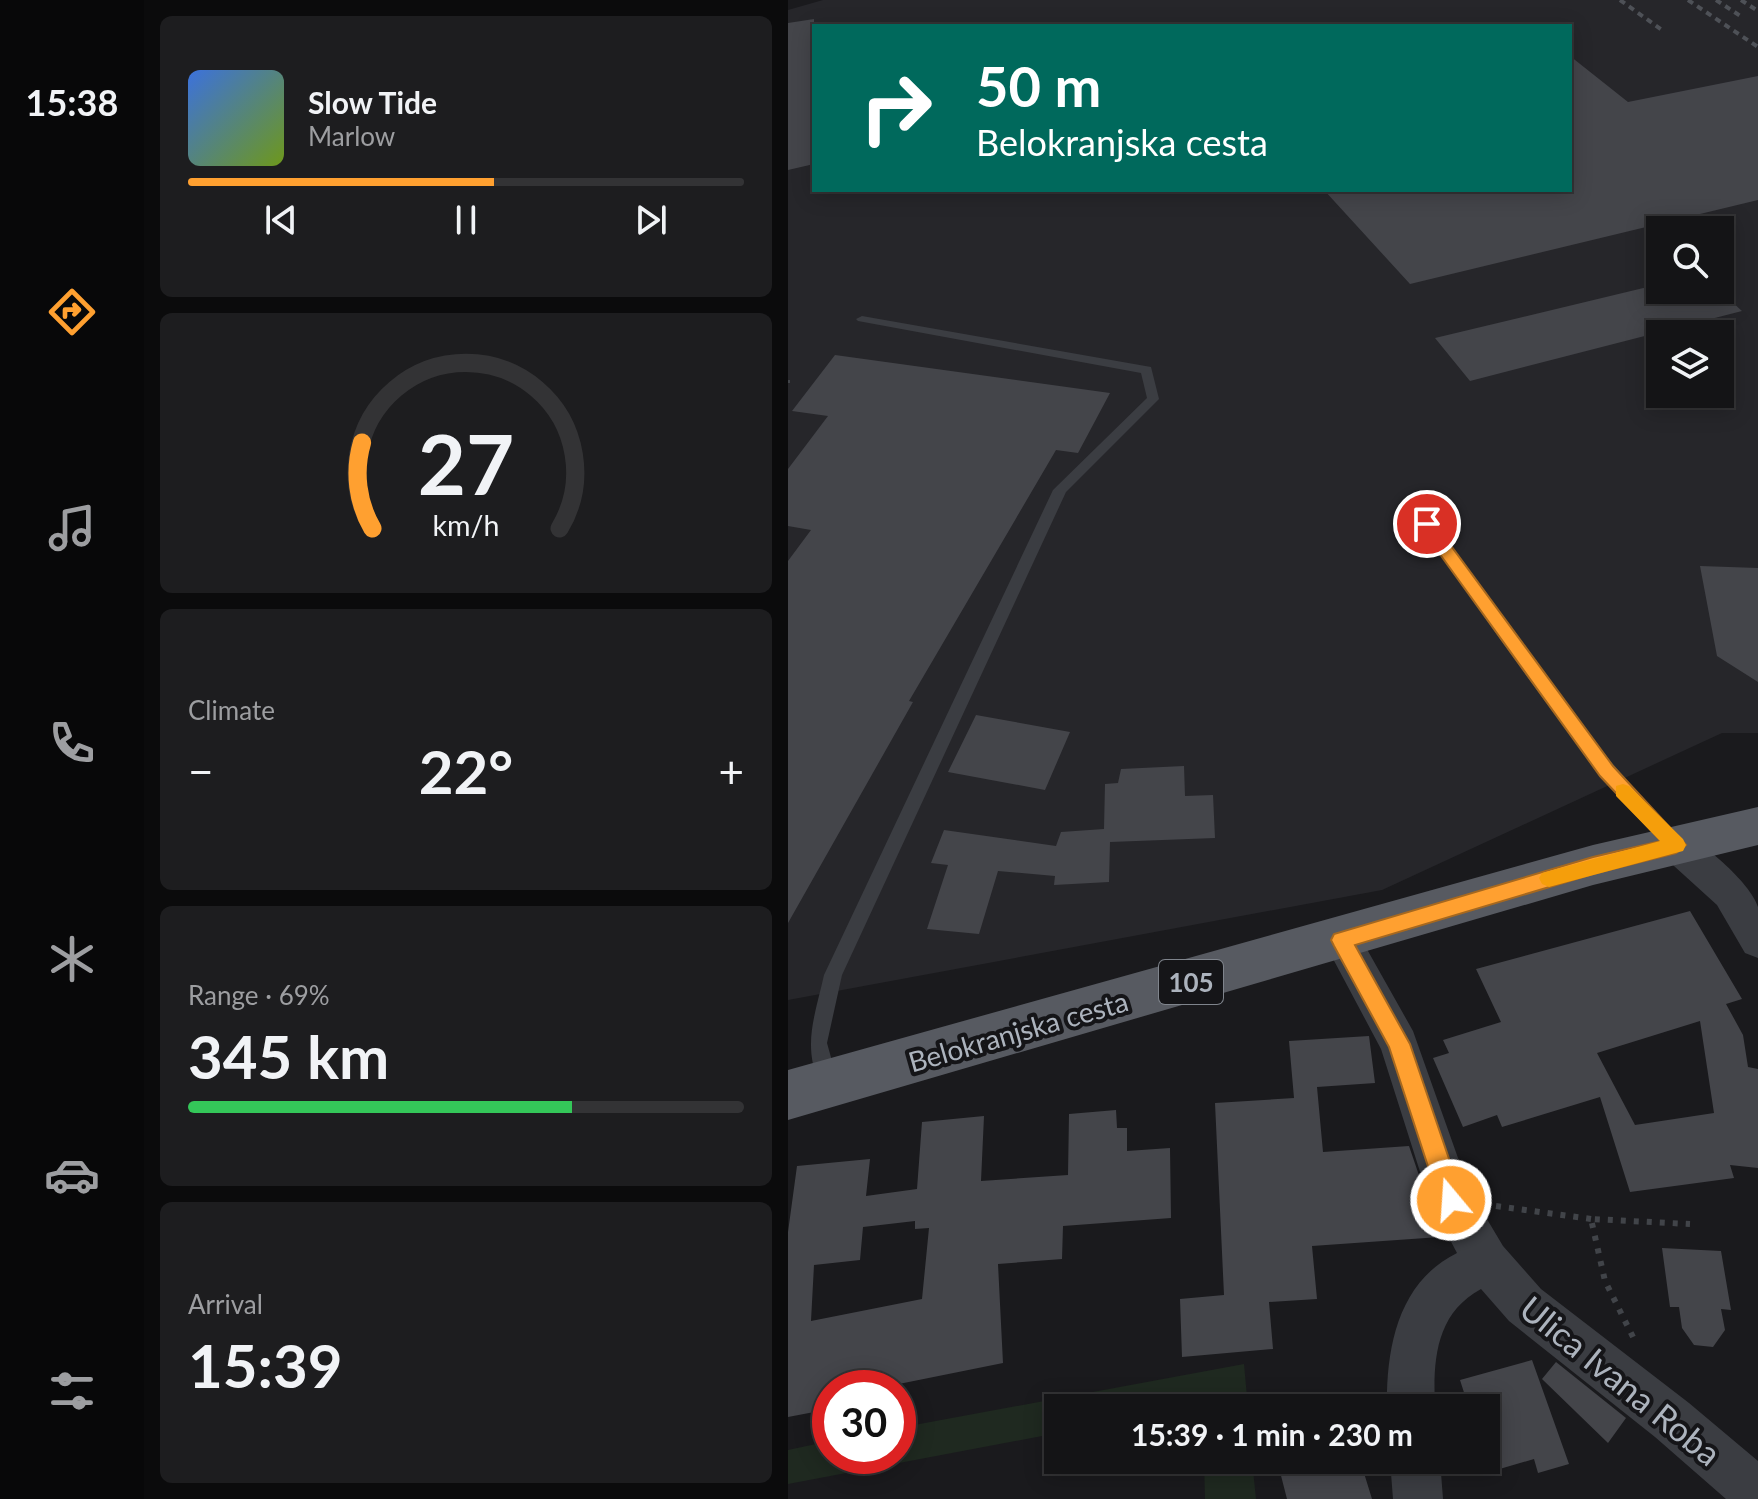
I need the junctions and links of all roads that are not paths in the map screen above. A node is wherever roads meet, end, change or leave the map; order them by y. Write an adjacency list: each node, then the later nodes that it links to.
1 (862, 319): 7 (lane)
2 (1427, 524): 4 (lane)
3 (1758, 826): 4 (main road, Belokranjska cesta / 105)
4 (1676, 845): 5 (main road, Belokranjska cesta / 105); 6 (street)
5 (1342, 940): 7 (main road, Belokranjska cesta / 105); 8 (street, Ulica Ivana Roba)
6 (1758, 941)
7 (808, 1090)
8 (1487, 1262): 9 (street); 11 (street, Ulica Ivana Roba)
9 (1410, 1394)
10 (1416, 1474): 12 (street)
11 (1758, 1494)
12 (1418, 1499)

